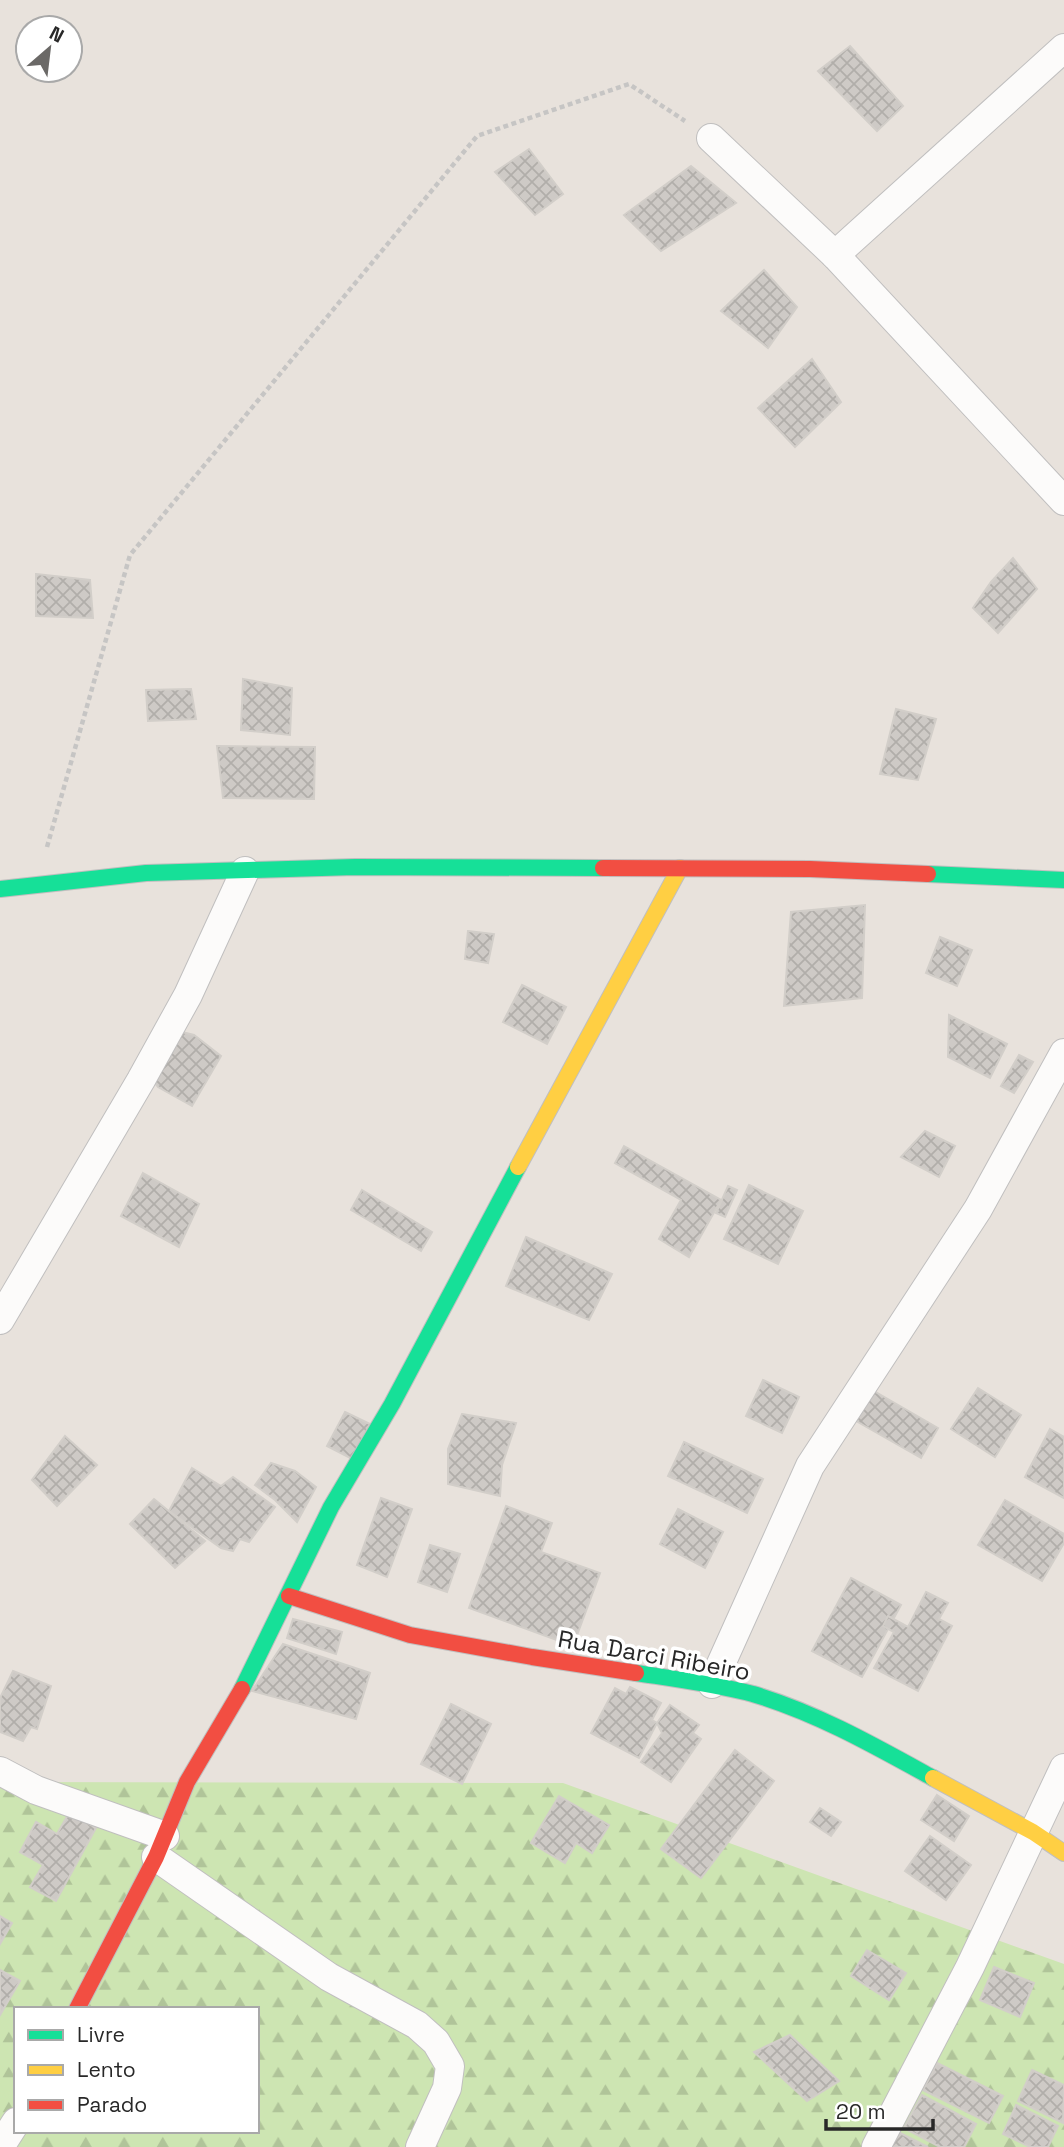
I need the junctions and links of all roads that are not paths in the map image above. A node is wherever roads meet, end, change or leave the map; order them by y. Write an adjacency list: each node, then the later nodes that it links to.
1 (1064, 48): 3 (street)
2 (711, 138): 3 (street)
3 (835, 255): 4 (street)
4 (1064, 501)
5 (680, 868): 6 (street); 7 (street); 11 (street)
6 (245, 871): 8 (street); 10 (street)
7 (1064, 880)
8 (0, 889)
9 (1064, 1053): 12 (street)
10 (0, 1320)
11 (289, 1596): 12 (street, Rua Darci Ribeiro); 16 (street)
12 (712, 1684): 15 (street, Rua Darci Ribeiro)
13 (1064, 1768): 15 (street)
14 (0, 1771): 16 (street)
15 (1033, 1832): 17 (street, Rua Darci Ribeiro); 22 (street)
16 (161, 1846): 18 (street); 21 (street)
17 (1064, 1853)
18 (78, 2007)
19 (14, 2125): 20 (street)
20 (1, 2147)
21 (420, 2147)
22 (876, 2147)

